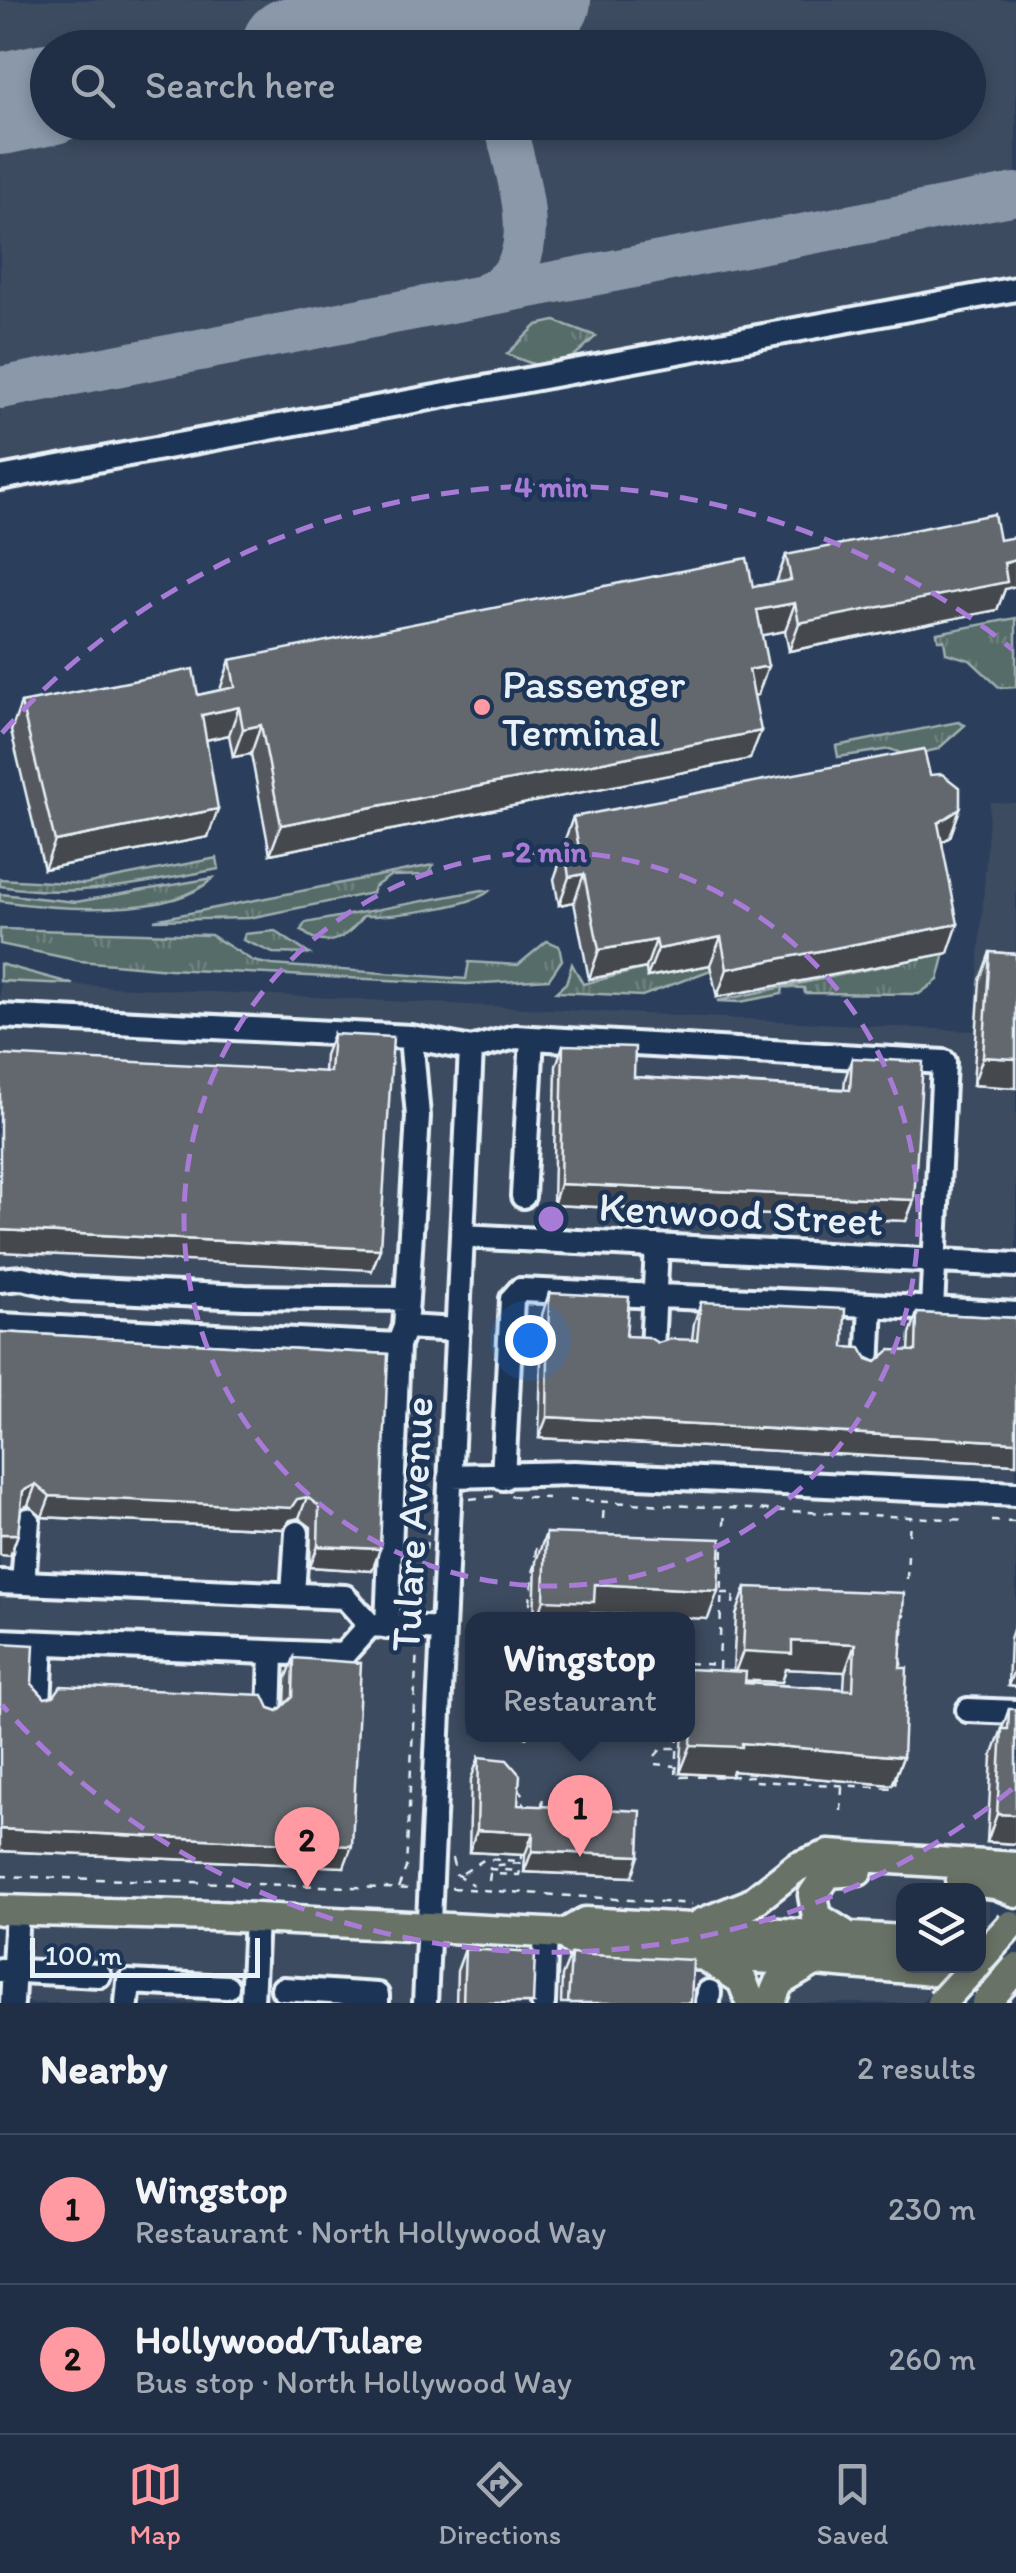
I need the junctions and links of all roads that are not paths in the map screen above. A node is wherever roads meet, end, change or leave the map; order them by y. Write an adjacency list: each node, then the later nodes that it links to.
1 (1016, 288): 2 (street)
2 (0, 478)
3 (0, 1016): 4 (street)
4 (411, 1038): 6 (street); 14 (street)
5 (532, 1038): 6 (street); 7 (street); 10 (street)
6 (471, 1049): 8 (street, Tulare Avenue)
7 (522, 1196)
8 (462, 1236): 9 (street, Kenwood Street); 19 (street, Tulare Avenue)
9 (657, 1246): 10 (street, Kenwood Street); 13 (street)
10 (934, 1261): 11 (street, Kenwood Street); 16 (street)
11 (1016, 1265)
12 (0, 1280): 14 (street)
13 (655, 1296): 15 (street); 21 (street); 24 (street)
14 (407, 1298): 20 (street)
15 (871, 1306): 16 (street); 22 (street)
16 (932, 1309): 17 (street)
17 (1016, 1314)
18 (0, 1324): 20 (street)
19 (458, 1330): 20 (street); 23 (street, Tulare Avenue)
20 (401, 1336): 30 (street)
21 (652, 1350)
22 (868, 1368)
23 (451, 1476): 24 (street); 31 (street, Tulare Avenue)
24 (503, 1478): 25 (street)
25 (1016, 1494)
26 (28, 1520): 28 (street)
27 (297, 1533): 29 (street)
28 (12, 1583): 29 (street)
29 (293, 1594): 30 (street)
30 (378, 1626): 31 (street); 34 (street)
31 (432, 1629): 44 (street, Tulare Avenue)
32 (0, 1642): 33 (street)
33 (42, 1643): 34 (street); 35 (street)
34 (272, 1653): 38 (street)
35 (39, 1705)
36 (968, 1710): 37 (street)
37 (1016, 1712)
38 (270, 1717)
39 (1016, 1867): 42 (main road)
40 (1016, 1892): 47 (main road)
41 (8, 1911): 43 (main road); 54 (street)
42 (697, 1916): 46 (main road); 47 (main road)
43 (256, 1918): 44 (main road); 62 (street)
44 (429, 1927): 46 (main road); 64 (street, Tulare Avenue)
45 (1014, 1931): 49 (main road); 51 (main road, bridge)
46 (556, 1934): 50 (main road); 65 (street)
47 (845, 1934): 48 (main road)
48 (896, 1939)
49 (986, 1943)
50 (700, 1954): 52 (main road); 66 (main road)
51 (986, 1955)
52 (816, 1962): 57 (main road); 67 (main road)
53 (1016, 1968): 69 (main road, bridge)
54 (7, 1970): 56 (street); 60 (street)
55 (968, 1973): 68 (main road, bridge)
56 (99, 1975)
57 (1016, 1978)
58 (227, 1987): 61 (street)
59 (283, 1989): 63 (street)
60 (12, 2003)
61 (127, 2003)
62 (252, 2003)
63 (377, 2003)
64 (425, 2003)
65 (543, 2003)
66 (751, 2003)
67 (770, 2003)
68 (941, 2003)
69 (986, 2003)

